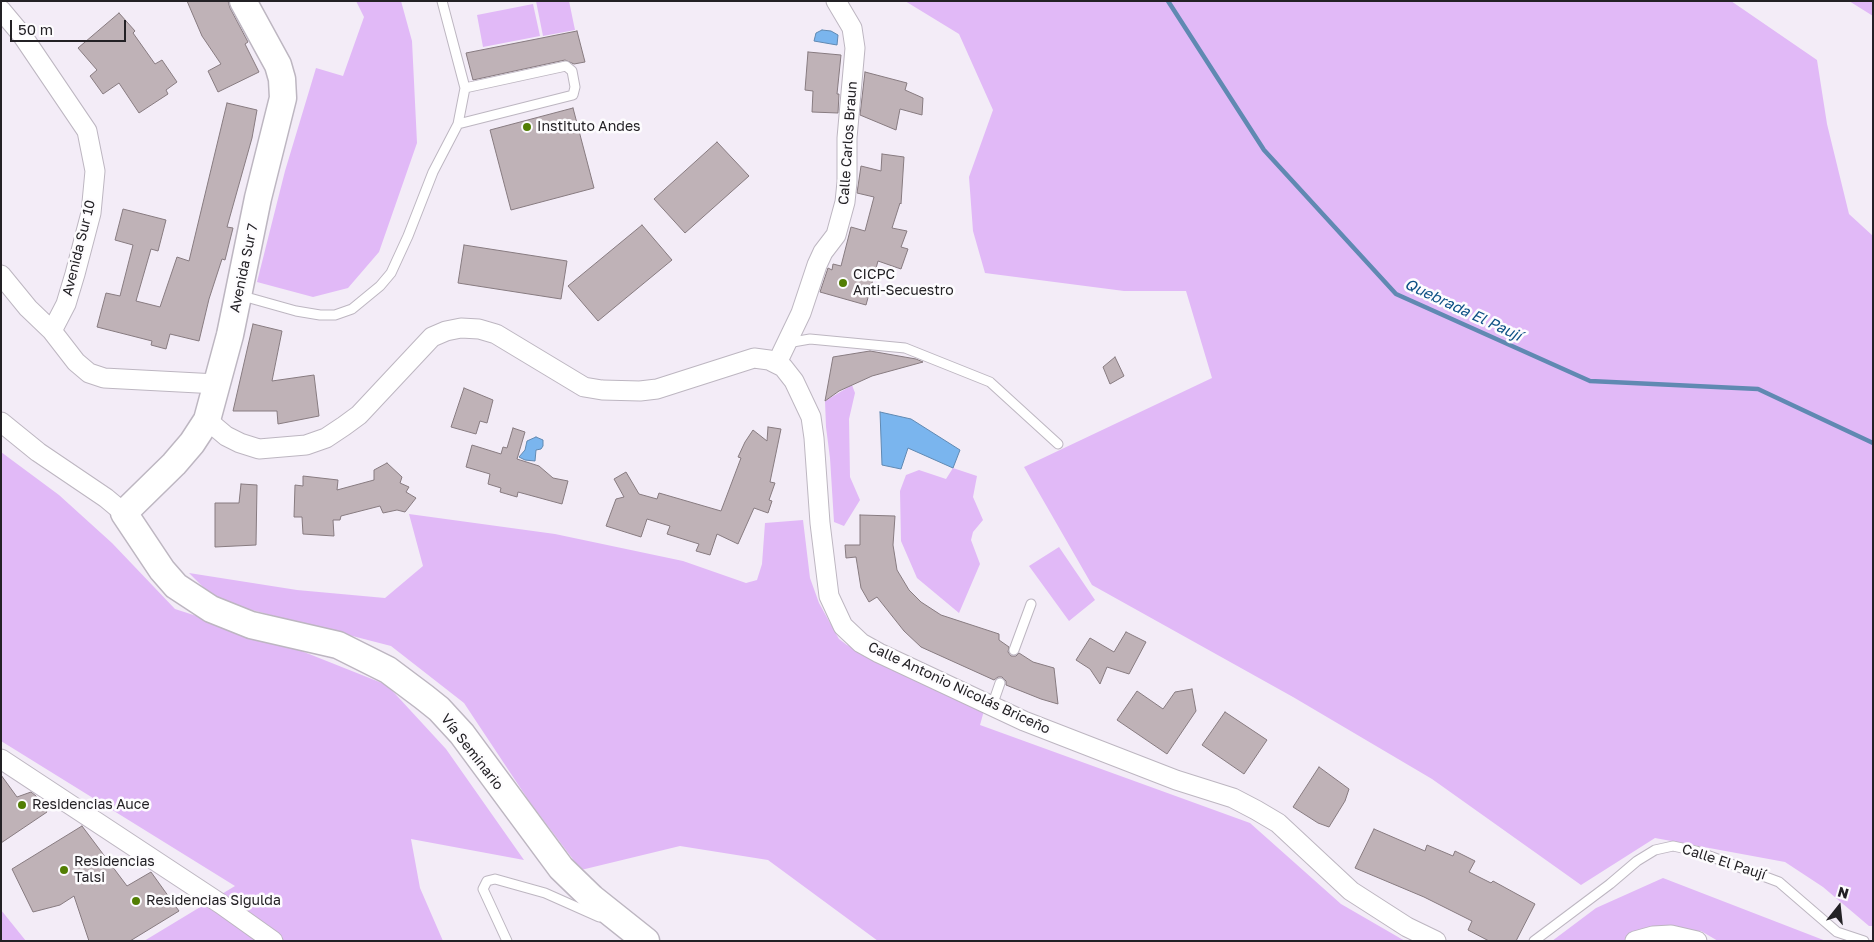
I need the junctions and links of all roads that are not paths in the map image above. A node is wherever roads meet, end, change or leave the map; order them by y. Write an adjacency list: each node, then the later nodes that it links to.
1 (243, 1): 8 (main road, Avenida Sur 7)
2 (442, 1): 5 (lane)
3 (836, 1): 10 (street, Calle Carlos Braun)
4 (1, 10): 9 (street, Avenida Sur 10)
5 (465, 88): 6 (lane); 6 (lane)
6 (458, 124): 8 (lane)
7 (1, 275): 9 (street)
8 (238, 294): 12 (main road, Avenida Sur 7)
9 (52, 331): 12 (street)
10 (787, 343): 11 (street, Calle Carlos Braun); 15 (lane)
11 (777, 364): 13 (street); 20 (street, Calle Antonio Nicolás Briceño)
12 (218, 384): 13 (main road, Avenida Sur 7)
13 (207, 420): 16 (main road, Avenida Sur 7)
14 (1, 422): 16 (street)
15 (1058, 444)
16 (124, 513): 22 (main road, Vía Seminario)
17 (1031, 604): 18 (lane)
18 (1014, 650)
19 (1000, 683): 20 (lane)
20 (992, 706): 25 (street, Calle Antonio Nicolás Briceño)
21 (1, 759): 23 (street)
22 (642, 938): 24 (lane)
23 (272, 941)
24 (507, 941)
25 (1436, 941)
26 (1534, 941): 29 (lane, Calle El Paují)
27 (1635, 941): 28 (street)
28 (1697, 941)
29 (1864, 941)

